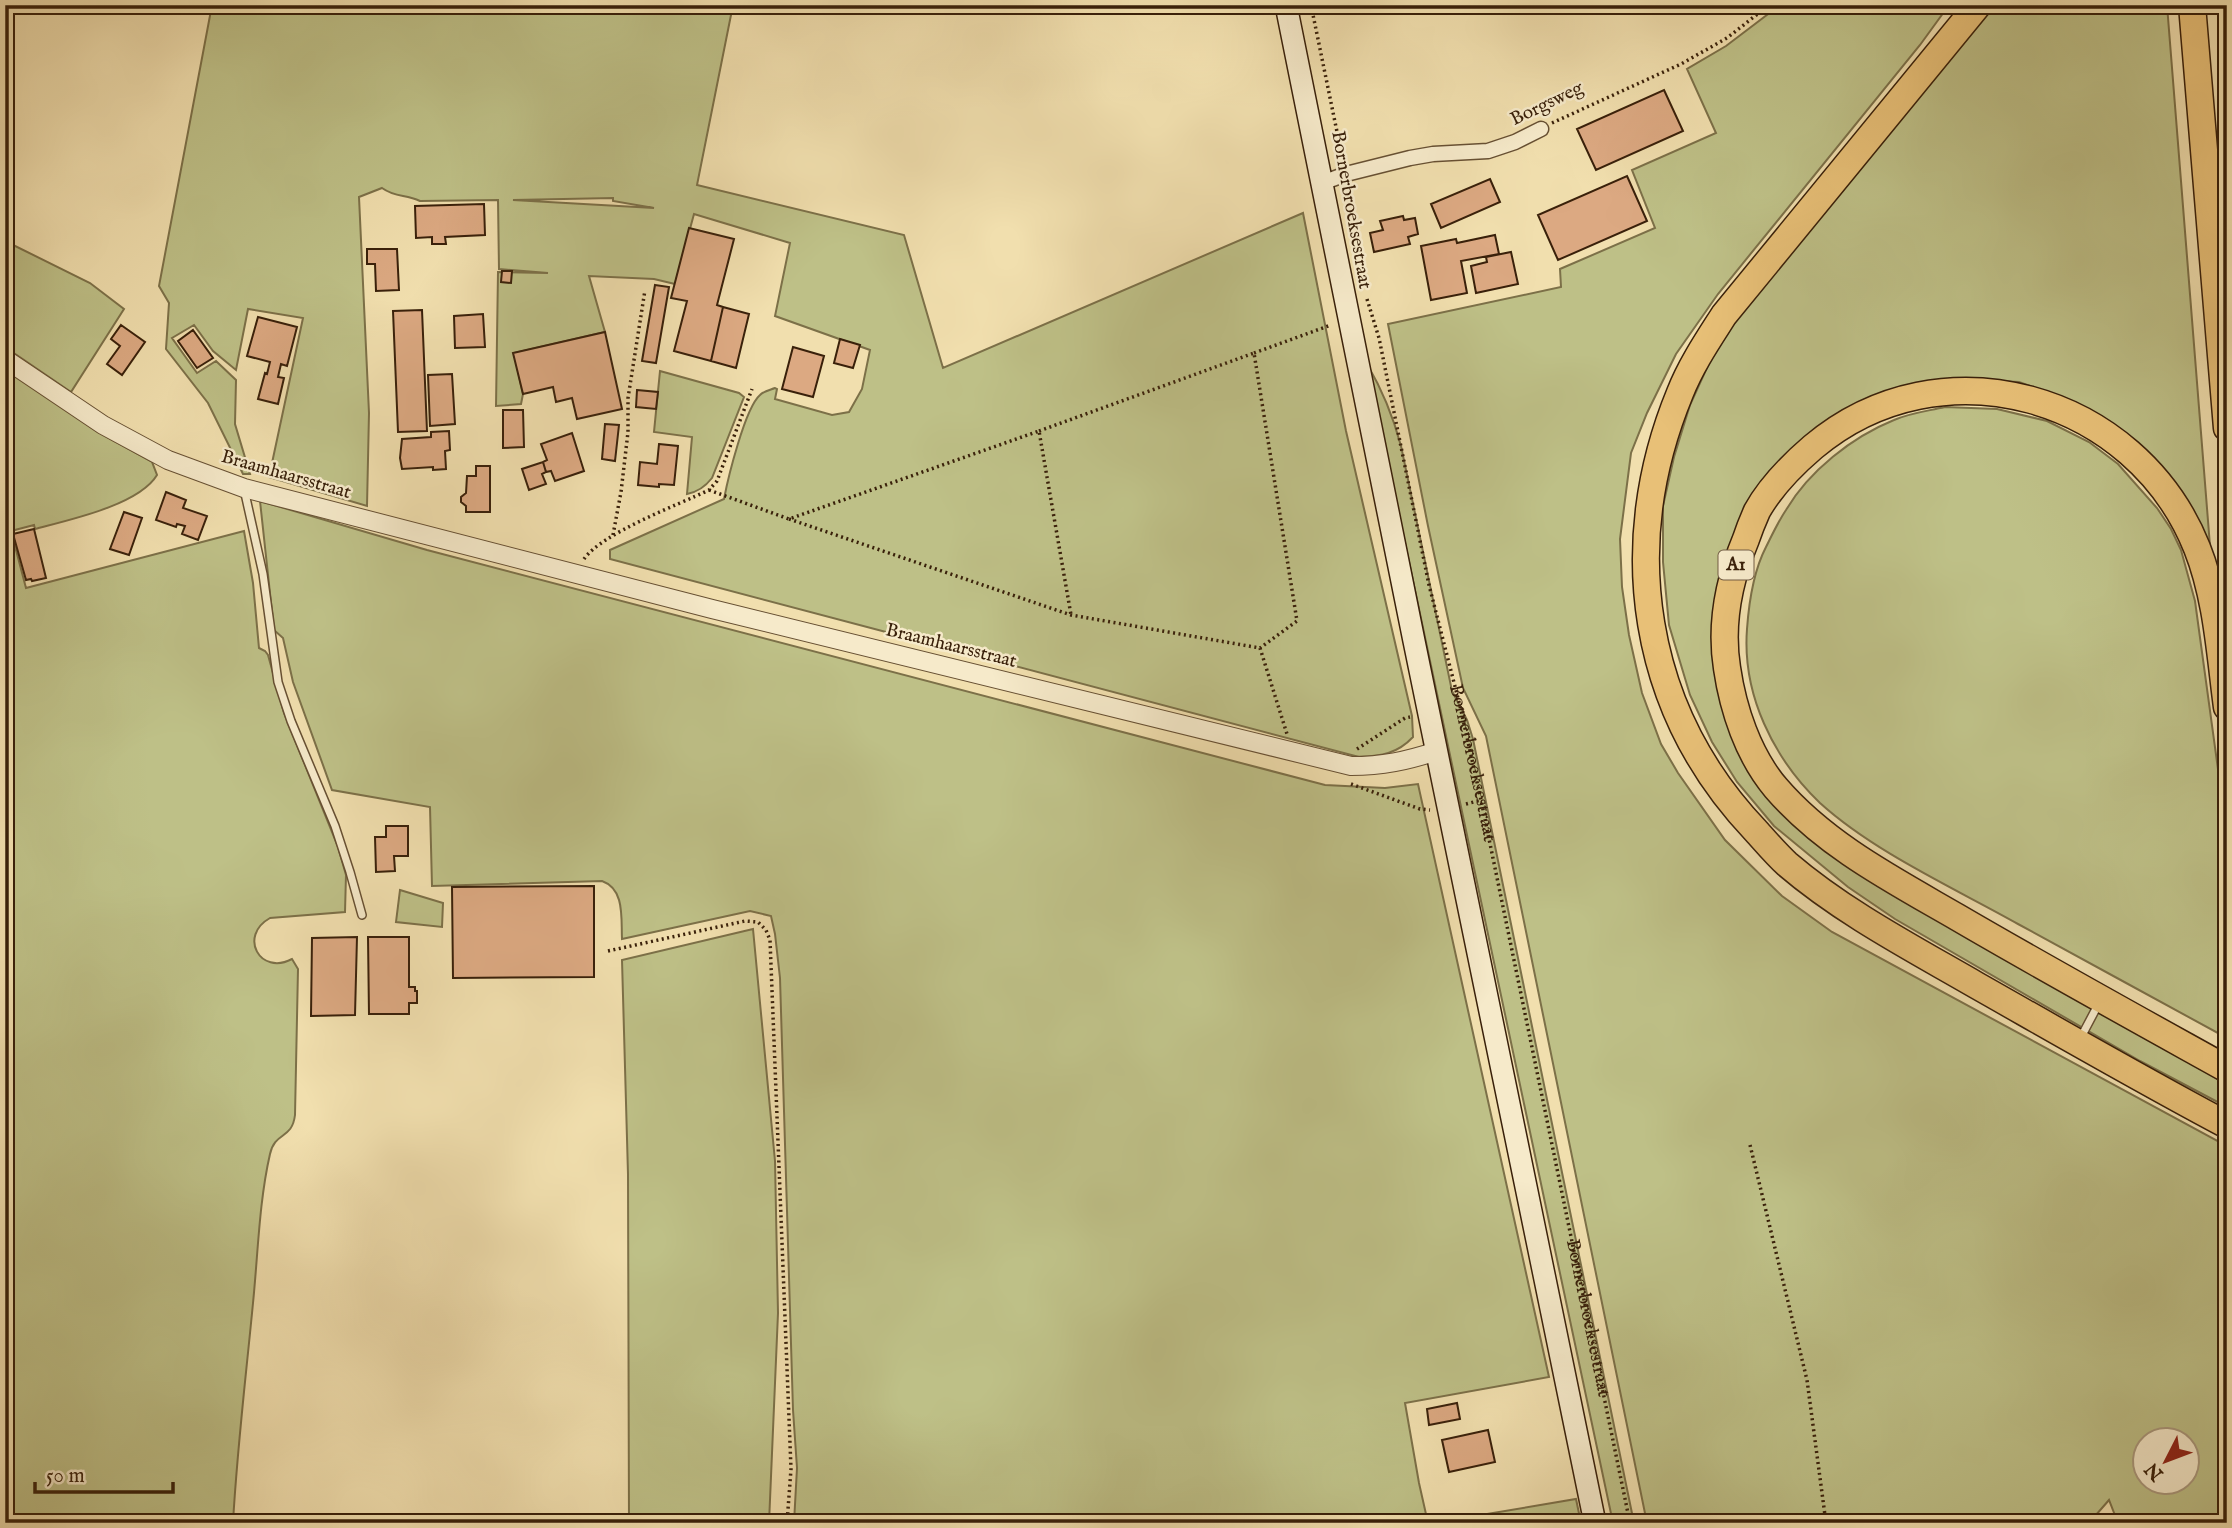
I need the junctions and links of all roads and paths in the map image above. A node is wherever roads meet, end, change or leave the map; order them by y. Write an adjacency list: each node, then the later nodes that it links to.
1 (1286, 5): 8 (main road, Bornerbroeksestraat)
2 (1311, 5): 7 (path, Bornerbroeksestraat)
3 (1769, 5): 6 (path, Borgsweg)
4 (1978, 5): 37 (highway)
5 (2192, 5): 16 (highway)
6 (1541, 129): 7 (street, Borgsweg)
7 (1346, 174): 8 (street, Borgsweg); 9 (path, Bornerbroeksestraat)
8 (1322, 183): 12 (main road, Bornerbroeksestraat)
9 (1356, 254)
10 (645, 290): 21 (path)
11 (1365, 294): 25 (path, Bornerbroeksestraat)
12 (1349, 318): 13 (path); 27 (main road, Bornerbroeksestraat)
13 (1254, 353): 17 (path); 24 (path)
14 (5, 359): 18 (street, Braamhaarsstraat)
15 (752, 389): 19 (path)
16 (2227, 428)
17 (1039, 431): 20 (path); 23 (path)
18 (244, 488): 22 (street, Braamhaarsstraat); 34 (lane)
19 (709, 491): 20 (path); 21 (path)
20 (789, 519): 23 (path)
21 (613, 535): 22 (path)
22 (579, 574): 29 (street, Braamhaarsstraat)
23 (1072, 615): 24 (path)
24 (1260, 648): 29 (path)
25 (1460, 706): 27 (path); 32 (path, Bornerbroeksestraat)
26 (2227, 708): 36 (highway, A1)
27 (1429, 713): 28 (main road, Bornerbroeksestraat); 30 (path)
28 (1437, 751): 29 (street, Braamhaarsstraat); 33 (main road, Bornerbroeksestraat)
29 (1293, 752)
30 (1349, 753)
31 (1342, 781): 33 (path)
32 (1481, 800): 33 (path); 44 (path, Bornerbroeksestraat)
33 (1448, 807): 43 (main road, Bornerbroeksestraat)
34 (362, 915)
35 (608, 951): 42 (path)
36 (2101, 999): 37 (lane); 38 (highway, A1)
37 (2078, 1043): 39 (highway)
38 (2227, 1069)
39 (2227, 1125)
40 (1750, 1144): 45 (path)
41 (2111, 1518): 46 (path)
42 (787, 1523)
43 (1595, 1523)
44 (1630, 1523)
45 (1826, 1523)
46 (2107, 1523)

